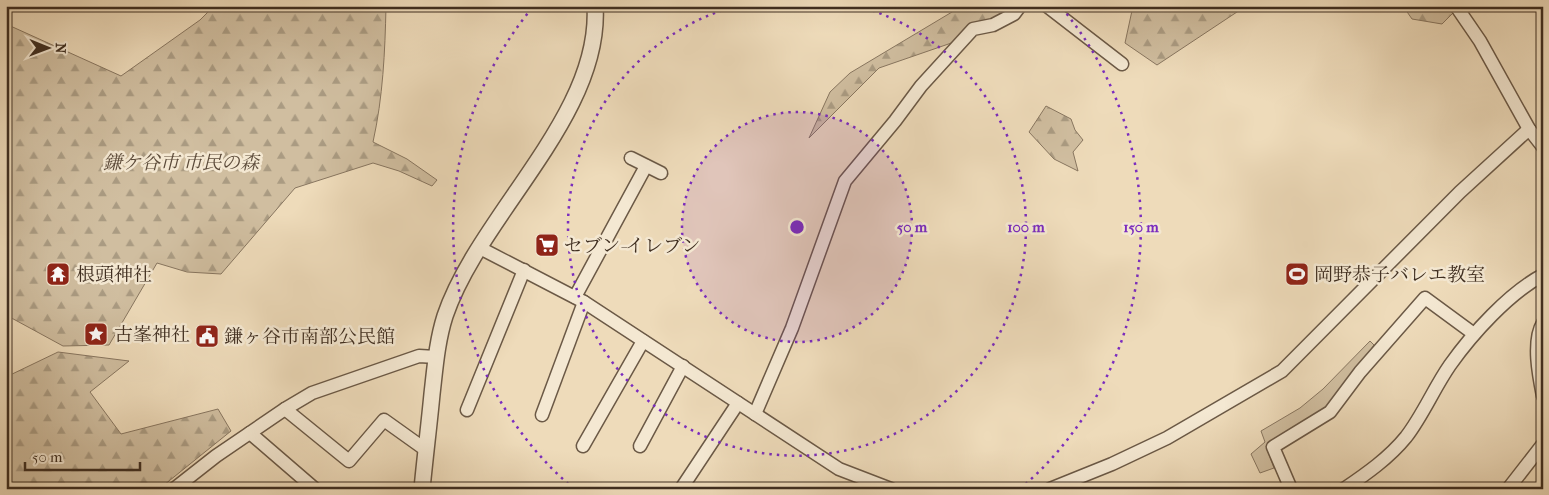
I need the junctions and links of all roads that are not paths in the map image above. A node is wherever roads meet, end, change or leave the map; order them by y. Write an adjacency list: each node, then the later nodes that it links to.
1 (595, 6): 11 (street)
2 (1020, 6): 24 (street)
3 (1047, 6): 5 (street)
4 (1456, 6): 6 (street)
5 (1122, 64)
6 (1529, 129): 7 (street); 36 (street)
7 (1543, 147)
8 (632, 158): 9 (street)
9 (646, 166): 10 (street); 14 (street)
10 (661, 173)
11 (480, 248): 12 (street); 18 (street)
12 (524, 270): 14 (street); 23 (street)
13 (1543, 275): 16 (street)
14 (579, 300): 17 (street); 25 (street)
15 (1543, 323): 20 (street)
16 (1474, 334): 37 (street); 38 (street)
17 (643, 341): 19 (street); 28 (street)
18 (436, 357): 22 (street); 30 (street)
19 (683, 366): 21 (street); 29 (street)
20 (1543, 396)
21 (738, 403): 24 (street); 34 (street)
22 (285, 408): 26 (street); 30 (street)
23 (467, 410)
24 (755, 414): 35 (street)
25 (542, 415)
26 (250, 433): 31 (street); 32 (street)
27 (1543, 444): 39 (street)
28 (583, 446)
29 (640, 446)
30 (426, 450): 33 (street)
31 (174, 489)
32 (315, 489)
33 (422, 489)
34 (681, 489)
35 (891, 489)
36 (1050, 489)
37 (1291, 489)
38 (1344, 489)
39 (1508, 489)

